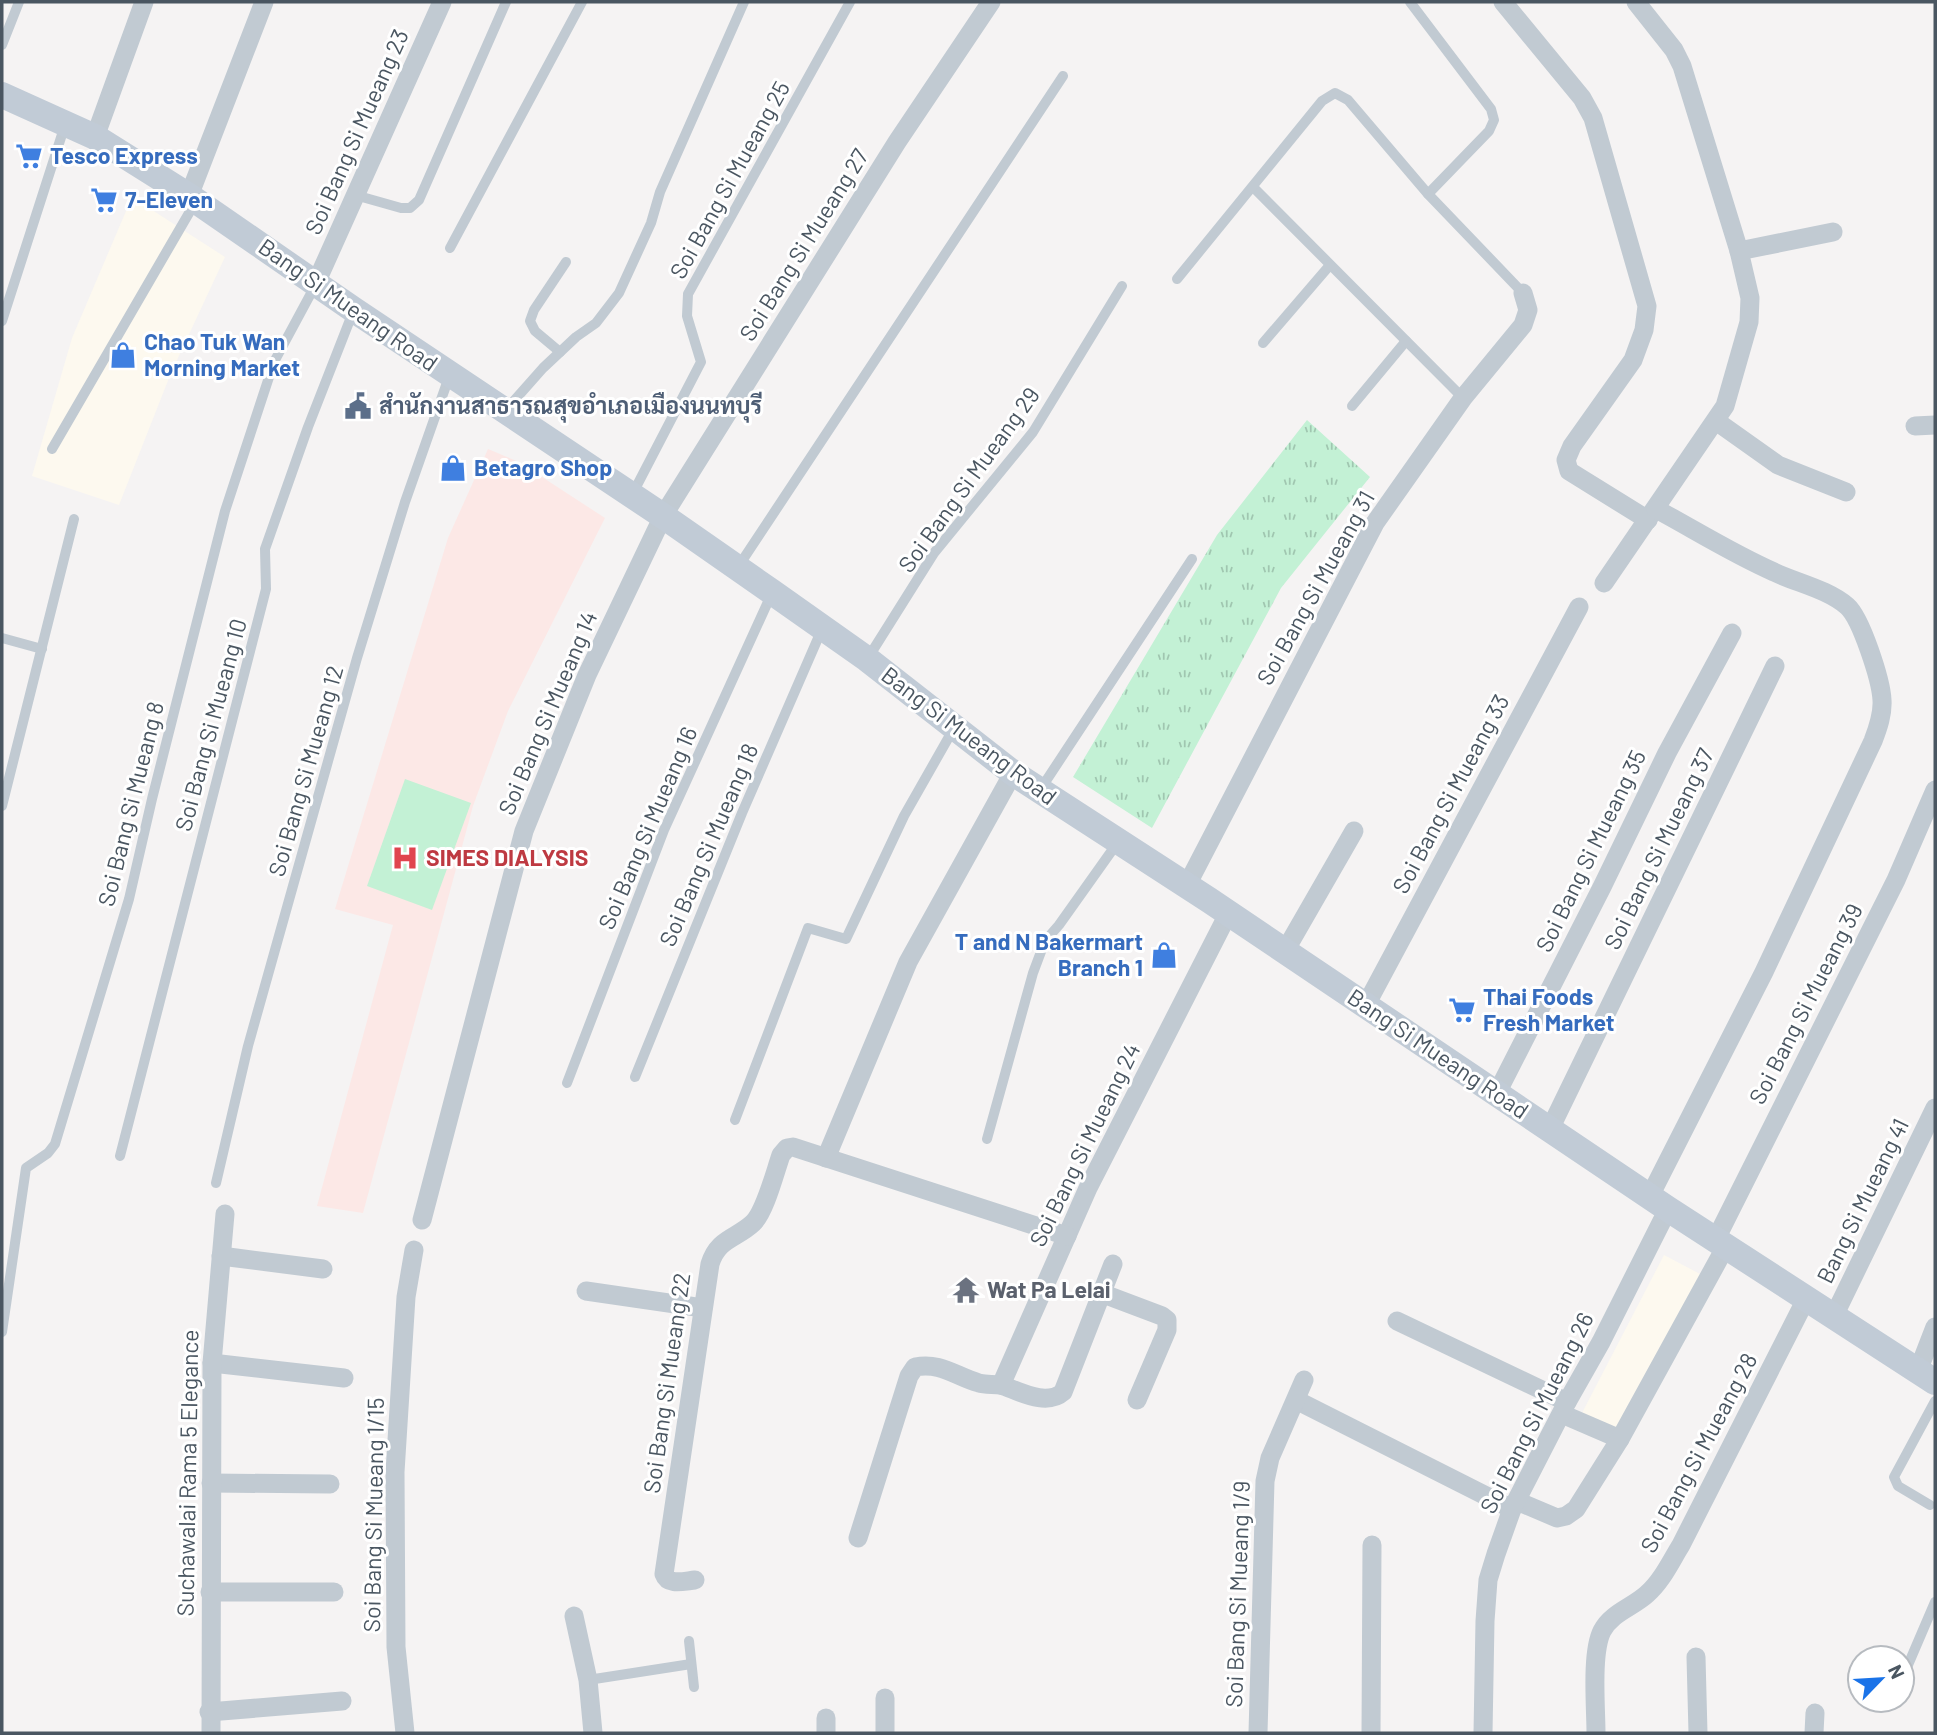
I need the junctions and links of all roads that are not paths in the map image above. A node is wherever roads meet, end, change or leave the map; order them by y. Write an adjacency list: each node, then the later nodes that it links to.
1 (19, 2): 13 (lane)
2 (144, 2): 17 (street)
3 (264, 2): 21 (street)
4 (442, 2): 20 (street, Soi Bang Si Mueang 23)
5 (506, 2): 20 (lane)
6 (582, 2): 23 (lane)
7 (744, 2): 37 (lane)
8 (850, 2): 47 (lane, Soi Bang Si Mueang 25)
9 (991, 2): 49 (street, Soi Bang Si Mueang 27)
10 (1410, 2): 19 (lane)
11 (1503, 2): 48 (street, Soi Bang Si Mueang 26)
12 (1636, 2): 24 (street)
13 (2, 45)
14 (1063, 76): 52 (lane)
15 (2, 95): 16 (street, Bang Si Mueang Road)
16 (65, 124): 17 (street, Bang Si Mueang Road); 29 (lane)
17 (95, 137): 21 (street, Bang Si Mueang Road)
18 (1254, 187): 19 (lane); 26 (lane); 28 (lane)
19 (1428, 194): 32 (lane)
20 (355, 195): 30 (street, Soi Bang Si Mueang 23)
21 (192, 198): 30 (street, Bang Si Mueang Road); 45 (lane)
22 (1833, 232): 24 (street)
23 (450, 248)
24 (1739, 251): 42 (street)
25 (566, 262): 37 (lane)
26 (1330, 265): 35 (lane); 36 (lane)
27 (2, 277): 29 (lane)
28 (1177, 279)
29 (14, 281): 34 (lane)
30 (316, 283): 33 (street, Bang Si Mueang Road); 99 (lane, Soi Bang Si Mueang 8)
31 (1122, 286): 60 (lane, Soi Bang Si Mueang 29)
32 (1523, 293): 39 (street, Soi Bang Si Mueang 31)
33 (354, 310): 38 (street, Bang Si Mueang Road); 80 (lane, Soi Bang Si Mueang 10)
34 (2, 321)
35 (1406, 341): 39 (lane); 40 (lane)
36 (1262, 343)
37 (560, 352): 41 (lane)
38 (450, 375): 41 (street, Bang Si Mueang Road); 82 (lane, Soi Bang Si Mueang 12)
39 (1463, 398): 69 (street, Soi Bang Si Mueang 31)
40 (1352, 406)
41 (505, 411): 47 (street, Bang Si Mueang Road)
42 (1716, 421): 46 (street); 48 (street)
43 (1935, 425): 44 (street)
44 (1915, 426)
45 (52, 449)
46 (1846, 492)
47 (632, 495): 49 (street, Bang Si Mueang Road)
48 (1652, 514): 53 (street); 83 (street, Soi Bang Si Mueang 26)
49 (663, 516): 52 (street, Bang Si Mueang Road); 85 (street, Soi Bang Si Mueang 14)
50 (74, 519): 59 (lane)
51 (1192, 559): 65 (lane)
52 (737, 568): 54 (street, Bang Si Mueang Road)
53 (1604, 583)
54 (772, 592): 56 (street, Bang Si Mueang Road); 74 (lane, Soi Bang Si Mueang 16)
55 (1579, 607): 72 (street, Soi Bang Si Mueang 33)
56 (822, 628): 60 (street, Bang Si Mueang Road); 73 (lane, Soi Bang Si Mueang 18)
57 (1732, 633): 75 (street, Soi Bang Si Mueang 35)
58 (2, 638): 59 (lane)
59 (42, 649): 66 (lane)
60 (867, 659): 62 (street, Bang Si Mueang Road)
61 (1775, 666): 78 (street, Soi Bang Si Mueang 37)
62 (954, 727): 63 (street, Bang Si Mueang Road); 77 (lane)
63 (1013, 773): 65 (street, Bang Si Mueang Road); 81 (street)
64 (1935, 790): 87 (street, Soi Bang Si Mueang 39)
65 (1040, 791): 68 (street, Bang Si Mueang Road)
66 (2, 806)
67 (1354, 831): 71 (street)
68 (1118, 842): 69 (street, Bang Si Mueang Road); 79 (lane)
69 (1186, 887): 70 (street, Bang Si Mueang Road)
70 (1228, 914): 71 (street, Bang Si Mueang Road); 86 (street, Soi Bang Si Mueang 24)
71 (1285, 951): 72 (street, Bang Si Mueang Road)
72 (1366, 1005): 75 (street, Bang Si Mueang Road)
73 (635, 1077)
74 (567, 1083)
75 (1497, 1093): 78 (street, Bang Si Mueang Road)
76 (1935, 1108): 96 (street, Bang Si Mueang 41)
77 (735, 1120)
78 (1550, 1129): 83 (street, Bang Si Mueang Road)
79 (987, 1139)
80 (120, 1156)
81 (826, 1158): 86 (street, Soi Bang Si Mueang 22); 95 (street, Soi Bang Si Mueang 22)
82 (216, 1184)
83 (1659, 1203): 87 (street, Bang Si Mueang Road); 108 (street, Soi Bang Si Mueang 26)
84 (225, 1214): 89 (street, Suchawalai Rama 5 Elegance)
85 (422, 1220)
86 (1067, 1236): 104 (street, Soi Bang Si Mueang 24)
87 (1721, 1242): 94 (street, Bang Si Mueang Road); 109 (street, Soi Bang Si Mueang 39)
88 (414, 1251): 132 (street, Soi Bang Si Mueang 1/15)
89 (221, 1256): 91 (street); 100 (street, Suchawalai Rama 5 Elegance)
90 (1113, 1264): 93 (street)
91 (323, 1269)
92 (586, 1291): 95 (street)
93 (1101, 1293): 104 (street); 105 (street)
94 (1806, 1299): 96 (street, Bang Si Mueang Road); 138 (street, Soi Bang Si Mueang 28)
95 (703, 1307): 116 (street, Soi Bang Si Mueang 22)
96 (1834, 1316): 101 (street, Bang Si Mueang Road)
97 (1397, 1321): 108 (street)
98 (1935, 1327): 101 (street)
99 (2, 1332)
100 (212, 1363): 102 (street); 110 (street, Suchawalai Rama 5 Elegance)
101 (1927, 1376)
102 (344, 1378)
103 (1304, 1380): 106 (street, Soi Bang Si Mueang 1/9)
104 (1001, 1385): 114 (street)
105 (1137, 1400)
106 (1296, 1400): 112 (street); 135 (street, Soi Bang Si Mueang 1/9)
107 (1935, 1401): 113 (lane)
108 (1565, 1408): 109 (street); 112 (street, Soi Bang Si Mueang 26)
109 (1620, 1439): 112 (street, Soi Bang Si Mueang 39)
110 (211, 1483): 111 (street); 117 (street, Suchawalai Rama 5 Elegance)
111 (330, 1484)
112 (1515, 1505): 137 (street, Soi Bang Si Mueang 26)
113 (1930, 1505)
114 (858, 1538)
115 (1372, 1545): 136 (street)
116 (695, 1580)
117 (210, 1592): 118 (street); 129 (street, Suchawalai Rama 5 Elegance)
118 (334, 1592)
119 (1935, 1602): 122 (lane)
120 (574, 1616): 125 (street)
121 (689, 1641): 124 (lane)
122 (1916, 1646)
123 (1696, 1657): 139 (street)
124 (691, 1664): 125 (lane); 126 (lane)
125 (589, 1680): 133 (street)
126 (694, 1686)
127 (885, 1698): 134 (street)
128 (342, 1701): 129 (street)
129 (209, 1712): 131 (street, Suchawalai Rama 5 Elegance)
130 (1815, 1713): 140 (street)
131 (211, 1733)
132 (405, 1733)
133 (593, 1733)
134 (886, 1733)
135 (1258, 1733)
136 (1371, 1733)
137 (1483, 1733)
138 (1596, 1733)
139 (1698, 1733)
140 (1814, 1733)

